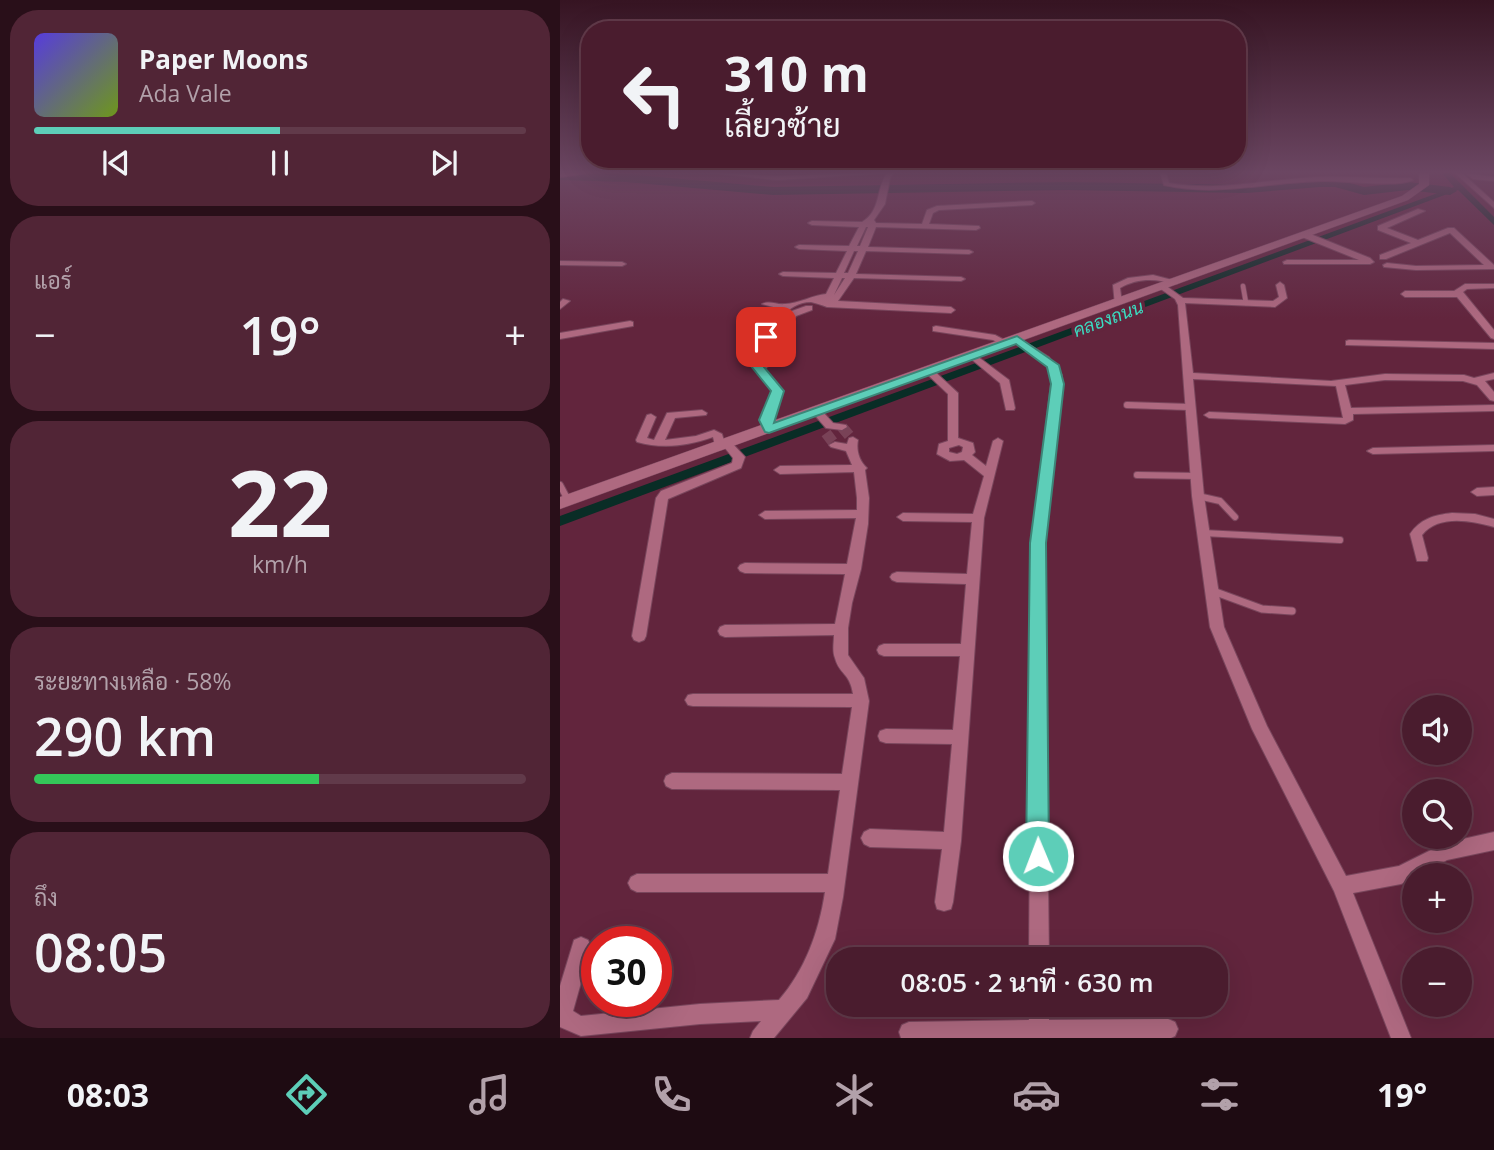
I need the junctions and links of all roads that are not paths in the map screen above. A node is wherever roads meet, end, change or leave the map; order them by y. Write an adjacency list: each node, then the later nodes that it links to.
1 (927, 221): 6 (street)
2 (1338, 221): 8 (street)
3 (1396, 221): 10 (street)
4 (812, 223): 5 (street)
5 (869, 223): 6 (street); 13 (street); 14 (street)
6 (925, 226): 7 (street)
7 (976, 228)
8 (1312, 234): 9 (street); 11 (street); 29 (street)
9 (1325, 243): 15 (street)
10 (1418, 243): 17 (street); 21 (street)
11 (1349, 245): 15 (street); 17 (street)
12 (799, 247): 13 (street)
13 (850, 249): 14 (street); 23 (street)
14 (862, 249): 16 (street); 24 (street)
15 (1339, 249): 17 (street)
16 (970, 252)
17 (1379, 260): 18 (street); 21 (street)
18 (1287, 262)
19 (560, 263): 20 (street)
20 (622, 264)
21 (1492, 265)
22 (783, 274): 23 (street)
23 (838, 275): 24 (street); 32 (street)
24 (851, 276): 25 (street); 32 (street)
25 (961, 279)
26 (1280, 285): 33 (street)
27 (1243, 286): 33 (lane)
28 (1493, 286): 31 (street)
29 (1173, 291): 33 (street); 41 (street); 48 (street)
30 (1405, 294): 31 (street)
31 (1460, 294): 40 (street)
32 (827, 300): 35 (street); 36 (street); 46 (street)
33 (1246, 303)
34 (766, 304): 35 (street)
35 (786, 307): 46 (street)
36 (951, 310)
37 (630, 324): 39 (street)
38 (936, 329): 41 (street)
39 (560, 336)
40 (1494, 336)
41 (1015, 342): 44 (street); 45 (street)
42 (1349, 343): 43 (street)
43 (1494, 346)
44 (1037, 352): 114 (street)
45 (975, 357): 47 (street); 55 (street)
46 (759, 369): 63 (street)
47 (928, 375): 59 (street); 72 (street)
48 (1188, 376): 51 (street); 54 (street)
49 (1494, 376): 50 (street)
50 (1476, 380): 51 (street); 52 (street)
51 (1340, 384): 57 (street)
52 (1494, 398)
53 (1127, 405): 54 (lane)
54 (1189, 407): 74 (street)
55 (1010, 408)
56 (1494, 408): 57 (street)
57 (1348, 411): 60 (street)
58 (702, 413): 65 (street)
59 (818, 414): 62 (street); 63 (street)
60 (1209, 415)
61 (651, 417): 65 (street)
62 (831, 428)
63 (769, 429): 68 (street)
64 (998, 441): 72 (street)
65 (658, 444): 68 (street)
66 (847, 444): 70 (street)
67 (1494, 448): 69 (street)
68 (729, 449): 79 (street); 97 (street)
69 (1373, 450)
70 (861, 468): 71 (street); 80 (street)
71 (780, 470)
72 (990, 475): 84 (street)
73 (1137, 475): 74 (lane)
74 (1196, 476): 78 (street)
75 (560, 485): 79 (lane)
76 (1494, 491): 77 (street)
77 (1477, 492)
78 (1198, 496): 83 (lane); 86 (street)
79 (564, 502)
80 (862, 514): 81 (street); 90 (street)
81 (765, 515)
82 (903, 517): 84 (street)
83 (1235, 517)
84 (978, 518): 92 (street)
85 (1494, 523): 88 (street)
86 (1203, 533): 87 (lane); 93 (street)
87 (1340, 540)
88 (1422, 558)
89 (745, 568): 90 (street)
90 (854, 569): 95 (street)
91 (897, 577): 92 (street)
92 (973, 579): 99 (street)
93 (1211, 590): 94 (lane); 111 (street)
94 (1292, 611)
95 (842, 629): 96 (street); 101 (street)
96 (725, 631)
97 (639, 636)
98 (884, 650): 99 (street)
99 (967, 650): 103 (street)
100 (693, 701): 101 (street)
101 (861, 701): 105 (street)
102 (886, 736): 103 (street)
103 (961, 737): 107 (street)
104 (673, 781): 105 (street)
105 (850, 782): 110 (street)
106 (870, 838): 107 (street)
107 (952, 841): 112 (street)
108 (1494, 841): 111 (street)
109 (637, 883): 110 (street)
110 (836, 883): 115 (street)
111 (1341, 887): 122 (street)
112 (943, 902)
113 (581, 947): 116 (street)
114 (1039, 947)
115 (783, 1010): 117 (street); 121 (street)
116 (670, 1017)
117 (672, 1017)
118 (1168, 1029): 120 (street)
119 (909, 1032): 120 (street)
120 (1039, 1034)
121 (760, 1038)
122 (1401, 1038)

